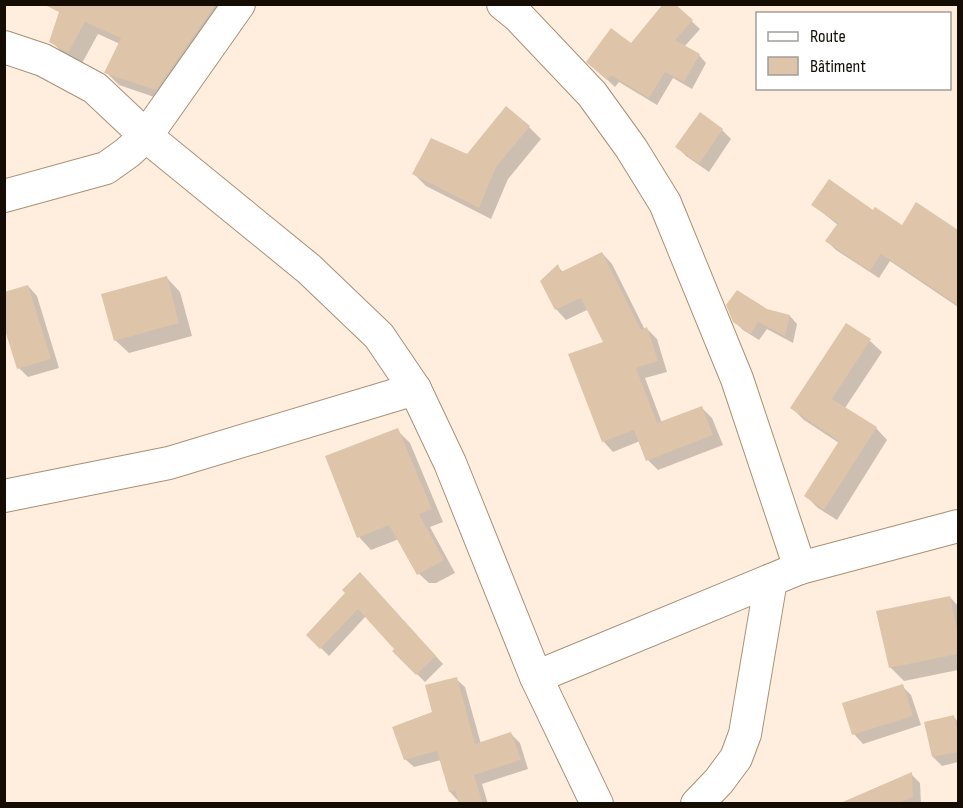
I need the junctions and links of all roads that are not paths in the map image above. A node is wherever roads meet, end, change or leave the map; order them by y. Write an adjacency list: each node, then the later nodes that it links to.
1 (239, 4): 4 (street)
2 (503, 4): 9 (street)
3 (4, 47): 4 (street)
4 (146, 136): 5 (street); 6 (street)
5 (4, 196)
6 (415, 389): 7 (street); 11 (street)
7 (4, 496)
8 (958, 526): 9 (street)
9 (800, 568): 10 (street)
10 (771, 580): 11 (street); 13 (street)
11 (536, 677): 12 (street)
12 (597, 804)
13 (697, 804)

